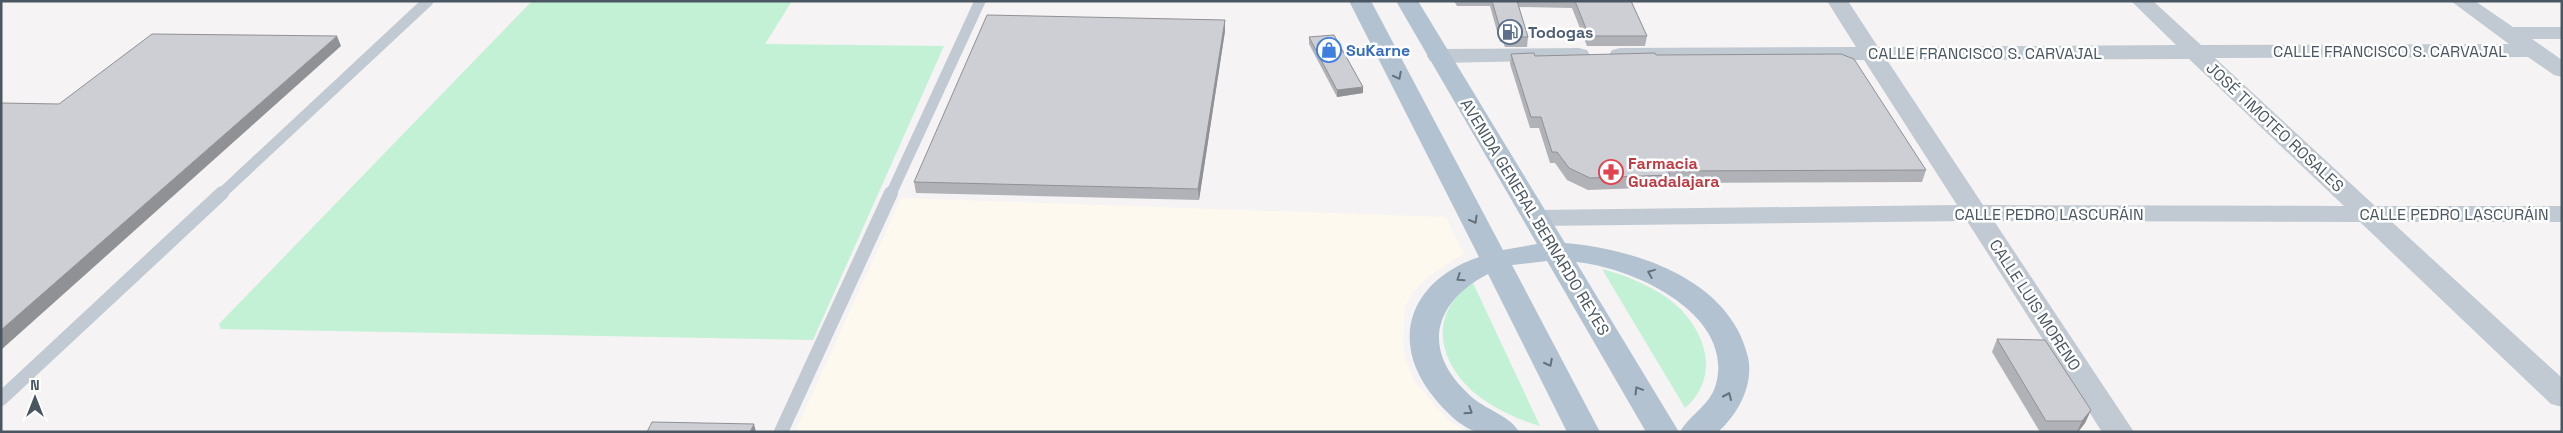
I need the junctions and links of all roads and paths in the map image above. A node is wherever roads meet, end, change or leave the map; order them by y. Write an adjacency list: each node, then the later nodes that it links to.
1 (428, 1): 22 (lane)
2 (980, 1): 23 (lane)
3 (1360, 1): 20 (main road, one-way to 20)
4 (1407, 1): 13 (main road, AVENIDA GENERAL BERNARDO REYES)
5 (1837, 1): 12 (street, CALLE LUIS MORENO)
6 (2141, 1): 11 (street, JOSÉ TIMOTEO ROSALES)
7 (2461, 1): 8 (street)
8 (2508, 33): 9 (street, CALLE FRANCISCO S. CARVAJAL); 10 (street)
9 (2562, 33)
10 (2532, 50): 11 (street, CALLE FRANCISCO S. CARVAJAL); 14 (street)
11 (2195, 52): 12 (street, CALLE FRANCISCO S. CARVAJAL); 16 (street, JOSÉ TIMOTEO ROSALES)
12 (1871, 54): 13 (street, CALLE FRANCISCO S. CARVAJAL); 15 (street, CALLE LUIS MORENO)
13 (1438, 56): 18 (main road, AVENIDA GENERAL BERNARDO REYES)
14 (2562, 70)
15 (1974, 213): 16 (street, CALLE PEDRO LASCURÁIN); 18 (street, CALLE PEDRO LASCURÁIN); 28 (street, CALLE LUIS MORENO)
16 (2367, 214): 17 (street, CALLE PEDRO LASCURÁIN); 21 (street, JOSÉ TIMOTEO ROSALES)
17 (2562, 214)
18 (1536, 218): 19 (main road, AVENIDA GENERAL BERNARDO REYES)
19 (1556, 252): 20 (main road); 26 (main road, AVENIDA GENERAL BERNARDO REYES, one-way to 19); 27 (main road, one-way to 19)
20 (1496, 260): 24 (main road, one-way to 24); 25 (main road, one-way to 25)
21 (2562, 396)
22 (1, 399)
23 (781, 432)
24 (1504, 432)
25 (1584, 432)
26 (1663, 432)
27 (1696, 432)
28 (2118, 432)

